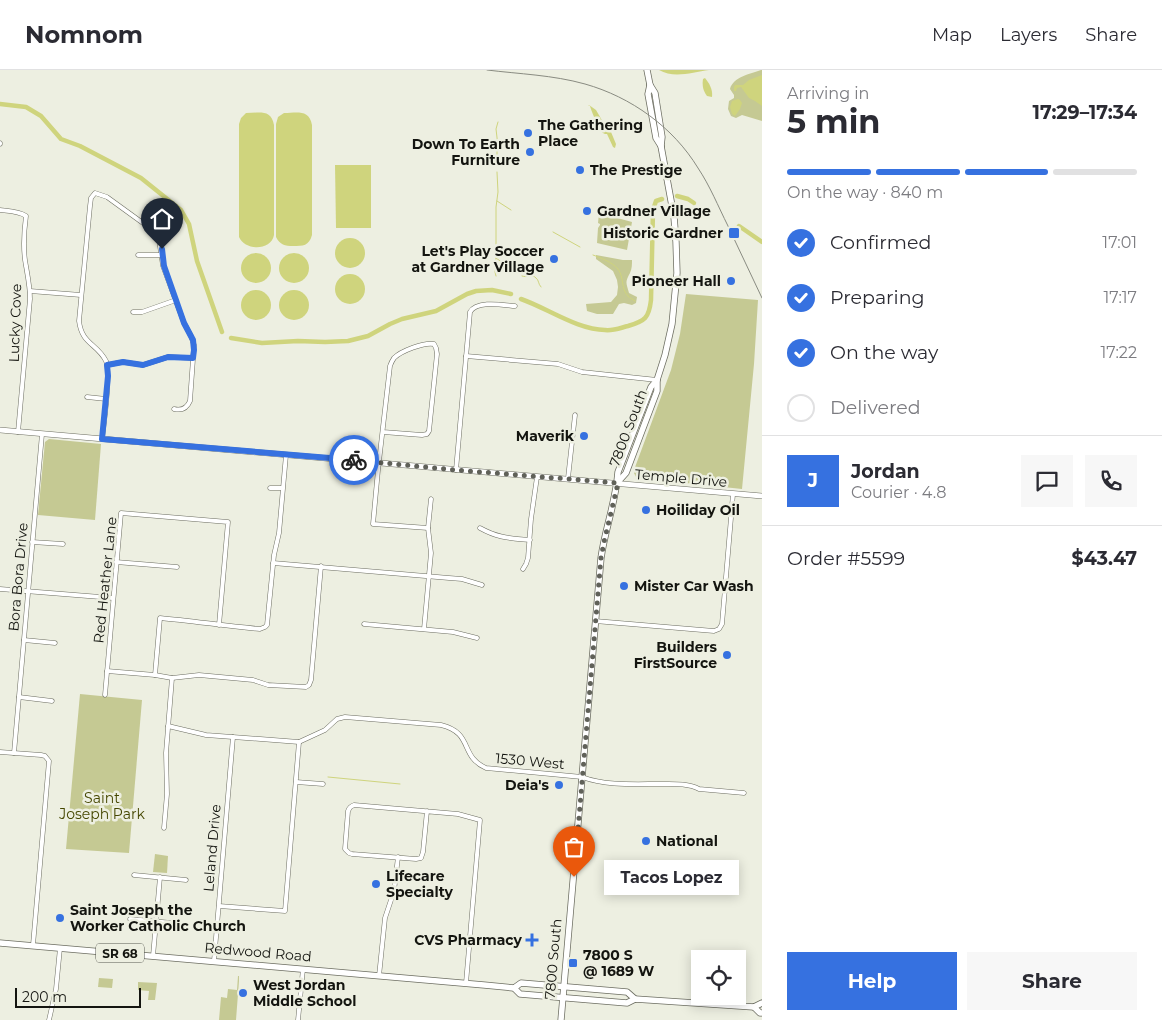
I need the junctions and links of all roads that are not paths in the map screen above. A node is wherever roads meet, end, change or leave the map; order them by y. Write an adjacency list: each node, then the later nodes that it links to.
1 (647, 71): 13 (main road, 7800 South)
2 (0, 210): 5 (street, Lucky Cove)
3 (162, 255): 4 (street); 6 (street); 7 (street)
4 (138, 256)
5 (30, 291): 6 (street); 19 (street, Lucky Cove)
6 (81, 295): 12 (street)
7 (176, 300): 9 (street); 11 (street)
8 (515, 306): 10 (street)
9 (133, 312)
10 (466, 356): 13 (street); 25 (street)
11 (193, 358): 12 (street); 16 (street)
12 (107, 365): 15 (street)
13 (657, 380): 28 (main road, 7800 South)
14 (87, 397): 15 (street)
15 (106, 399): 22 (street)
16 (174, 410)
17 (574, 415): 27 (street)
18 (0, 430): 19 (street, Temple Drive)
19 (18, 432): 21 (street, Temple Drive)
20 (383, 432): 20 (street); 24 (street)
21 (42, 434): 22 (street, Temple Drive); 37 (street, Bora Bora Drive)
22 (102, 439): 23 (street, Temple Drive)
23 (286, 454): 24 (street, Temple Drive); 30 (street)
24 (379, 462): 25 (street, Temple Drive); 34 (street)
25 (456, 470): 26 (street, Temple Drive)
26 (538, 477): 27 (street, Temple Drive); 36 (street)
27 (568, 478): 28 (street, Temple Drive)
28 (618, 483): 31 (street, Temple Drive); 49 (main road, 7800 South)
29 (270, 488): 30 (street)
30 (282, 488): 40 (street)
31 (733, 494): 32 (street, Temple Drive); 49 (street)
32 (762, 496)
33 (431, 499): 34 (street)
34 (428, 528): 44 (street)
35 (480, 528): 36 (street)
36 (530, 540): 43 (street)
37 (32, 542): 38 (street); 47 (street, Bora Bora Drive)
38 (63, 544)
39 (116, 562): 42 (street); 48 (street, Red Heather Lane); 51 (street, Red Heather Lane)
40 (273, 563): 41 (street); 51 (street)
41 (321, 566): 44 (street); 58 (street)
42 (176, 567)
43 (522, 569)
44 (429, 576): 45 (street); 52 (street)
45 (482, 585)
46 (0, 589): 47 (street)
47 (28, 591): 48 (street); 54 (street, Bora Bora Drive)
48 (114, 598): 56 (street, Red Heather Lane)
49 (595, 621): 67 (main road, 7800 South)
50 (364, 624): 52 (street)
51 (219, 625): 57 (street)
52 (424, 629): 53 (street)
53 (477, 638)
54 (24, 640): 55 (street); 60 (street, Bora Bora Drive)
55 (55, 642)
56 (107, 670): 57 (street); 59 (street, Red Heather Lane)
57 (155, 675): 58 (street)
58 (172, 678): 62 (street)
59 (105, 695)
60 (19, 698): 61 (street); 66 (street, Bora Bora Drive)
61 (52, 700)
62 (168, 726): 63 (street); 72 (street)
63 (233, 737): 64 (street); 77 (street, Leland Drive)
64 (299, 742): 67 (street, 1530 West); 68 (street)
65 (0, 752): 66 (street)
66 (14, 753): 82 (street)
67 (582, 777): 70 (street, 1530 West); 89 (main road, 7800 South)
68 (296, 782): 69 (street); 77 (street)
69 (323, 784)
70 (744, 793)
71 (427, 811): 73 (street); 73 (street); 88 (street)
72 (164, 828)
73 (398, 857): 87 (street)
74 (134, 875): 75 (street)
75 (160, 877): 76 (street); 79 (street)
76 (186, 880)
77 (219, 906): 85 (street, Leland Drive)
78 (130, 919): 79 (street)
79 (156, 922): 80 (street); 84 (street)
80 (183, 924)
81 (0, 943): 82 (main road, Redwood Road / SR 68)
82 (33, 946): 83 (main road, Redwood Road / SR 68)
83 (60, 948): 84 (main road, Redwood Road / SR 68); 96 (street)
84 (153, 956): 85 (main road, Redwood Road / SR 68)
85 (214, 961): 86 (main road, Redwood Road / SR 68)
86 (303, 969): 87 (main road, Redwood Road / SR 68); 97 (street)
87 (379, 976): 88 (main road, Redwood Road / SR 68)
88 (466, 983): 90 (main road, Redwood Road / SR 68)
89 (564, 987): 90 (main road, Redwood Road / SR 68); 91 (main road, 7800 South); 92 (main road, Redwood Road / SR 68)
90 (514, 988): 91 (main road, Redwood Road / SR 68)
91 (562, 998): 92 (main road, Redwood Road / SR 68); 98 (main road, 7800 South)
92 (635, 999): 94 (main road, Redwood Road / SR 68)
93 (762, 1003): 94 (main road)
94 (754, 1007): 95 (main road)
95 (762, 1013)
96 (48, 1020)
97 (298, 1020)
98 (560, 1020)

